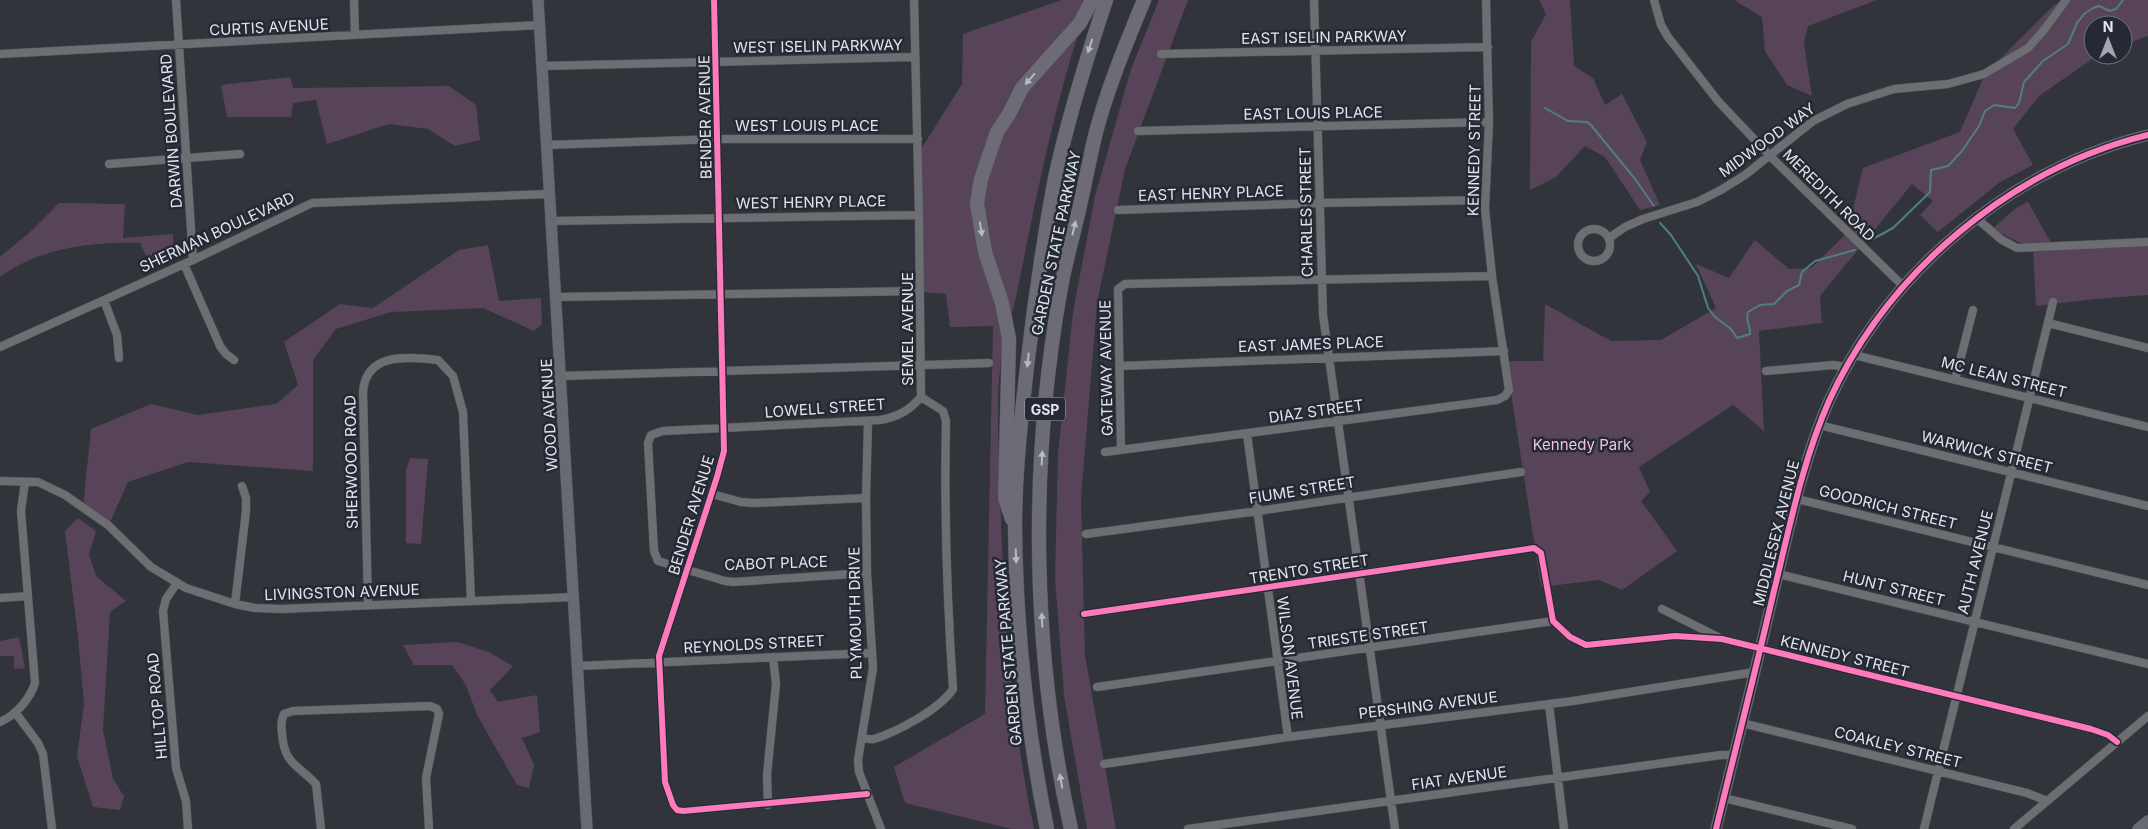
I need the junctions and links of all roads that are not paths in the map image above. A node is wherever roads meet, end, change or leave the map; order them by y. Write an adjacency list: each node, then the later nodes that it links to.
1 (176, 0): 15 (street, DARWIN BOULEVARD)
2 (354, 0): 14 (street)
3 (538, 0): 13 (street, WOOD AVENUE)
4 (714, 0): 21 (street, BENDER AVENUE)
5 (914, 0): 20 (street, SEMEL AVENUE)
6 (1092, 0): 93 (highway, one-way to 93)
7 (1106, 0): 93 (highway, GARDEN STATE PARKWAY / GSP, one-way to 93)
8 (1144, 0): 151 (highway, GARDEN STATE PARKWAY / GSP, one-way to 8)
9 (1314, 0): 17 (street, CHARLES STREET)
10 (1486, 0): 16 (street, KENNEDY STREET)
11 (1654, 0): 31 (street, MEREDITH ROAD)
12 (2066, 0): 31 (street, MIDWOOD WAY)
13 (540, 25): 14 (street, CURTIS AVENUE); 22 (street, WOOD AVENUE)
14 (355, 36): 15 (street, CURTIS AVENUE)
15 (179, 46): 18 (street, CURTIS AVENUE); 32 (street, DARWIN BOULEVARD)
16 (1488, 47): 17 (street, EAST ISELIN PARKWAY); 23 (street, KENNEDY STREET)
17 (1316, 52): 19 (street, EAST ISELIN PARKWAY); 24 (street, CHARLES STREET)
18 (0, 54)
19 (1161, 54)
20 (914, 57): 21 (street, WEST ISELIN PARKWAY); 28 (street, SEMEL AVENUE)
21 (716, 62): 22 (street, WEST ISELIN PARKWAY); 27 (street, BENDER AVENUE)
22 (542, 66): 29 (street, WOOD AVENUE)
23 (1489, 122): 24 (street, EAST LOUIS PLACE); 35 (street, KENNEDY STREET)
24 (1318, 126): 25 (street, EAST LOUIS PLACE); 36 (street, CHARLES STREET)
25 (1138, 131)
26 (2148, 134): 40 (street, MIDDLESEX AVENUE)
27 (718, 139): 28 (street, WEST LOUIS PLACE); 29 (street, WEST LOUIS PLACE); 39 (street, BENDER AVENUE)
28 (918, 139): 38 (street, SEMEL AVENUE)
29 (547, 145): 34 (street, WOOD AVENUE)
30 (240, 154): 32 (street)
31 (1769, 154): 42 (street, MIDWOOD WAY); 48 (street, MEREDITH ROAD)
32 (186, 159): 33 (street); 44 (street, DARWIN BOULEVARD)
33 (109, 164)
34 (549, 194): 41 (street, WOOD AVENUE); 44 (street, SHERMAN BOULEVARD)
35 (1485, 200): 36 (street, EAST HENRY PLACE); 46 (street, KENNEDY STREET)
36 (1320, 202): 37 (street, EAST HENRY PLACE); 47 (street, CHARLES STREET)
37 (1118, 210)
38 (919, 214): 39 (street, WEST HENRY PLACE); 49 (street, SEMEL AVENUE)
39 (719, 216): 41 (street, WEST HENRY PLACE); 50 (street, BENDER AVENUE)
40 (1976, 218): 43 (street); 48 (street, MIDDLESEX AVENUE)
41 (552, 220): 51 (street, WOOD AVENUE)
42 (1608, 238): 42 (street)
43 (2148, 242)
44 (193, 260): 45 (street, SHERMAN BOULEVARD)
45 (184, 264): 52 (street, SHERMAN BOULEVARD); 62 (street)
46 (1492, 276): 47 (street); 58 (street, KENNEDY STREET)
47 (1321, 280): 60 (street, CHARLES STREET); 65 (street, GATEWAY AVENUE)
48 (1902, 286): 59 (street, MIDDLESEX AVENUE)
49 (920, 291): 50 (street); 64 (street, SEMEL AVENUE)
50 (721, 295): 51 (street); 68 (street, BENDER AVENUE)
51 (557, 297): 69 (street, WOOD AVENUE)
52 (104, 300): 56 (street, SHERMAN BOULEVARD); 61 (street)
53 (2053, 302): 55 (street, AUTH AVENUE)
54 (1973, 310): 70 (street)
55 (2048, 323): 57 (street); 73 (street, AUTH AVENUE)
56 (0, 347)
57 (2148, 348)
58 (1504, 351): 60 (street, EAST JAMES PLACE); 71 (street, KENNEDY STREET)
59 (1854, 355): 66 (street, MIDDLESEX AVENUE); 70 (street, MC LEAN STREET)
60 (1327, 357): 65 (street, EAST JAMES PLACE); 75 (street, CHARLES STREET)
61 (119, 358)
62 (234, 360)
63 (989, 363): 64 (street)
64 (920, 366): 68 (street); 72 (street, SEMEL AVENUE)
65 (1120, 366): 80 (street, GATEWAY AVENUE)
66 (1847, 367): 67 (street); 76 (street, MIDDLESEX AVENUE)
67 (1766, 371)
68 (722, 372): 69 (street); 78 (street, BENDER AVENUE)
69 (562, 376): 104 (street, WOOD AVENUE)
70 (1955, 380): 73 (street, MC LEAN STREET)
71 (1508, 390): 75 (street, DIAZ STREET)
72 (921, 397): 74 (street, LOWELL STREET); 132 (street, SEMEL AVENUE)
73 (2030, 398): 77 (street, MC LEAN STREET); 83 (street, AUTH AVENUE)
74 (868, 421): 78 (street, LOWELL STREET); 89 (street, PLYMOUTH DRIVE)
75 (1338, 422): 79 (street, DIAZ STREET); 88 (street, CHARLES STREET)
76 (1820, 425): 83 (street, WARWICK STREET); 90 (street, MIDDLESEX AVENUE)
77 (2148, 427)
78 (723, 429): 87 (street, BENDER AVENUE); 96 (street, LOWELL STREET)
79 (1247, 434): 80 (street, DIAZ STREET); 92 (street, WILSON AVENUE)
80 (1121, 450): 81 (street, DIAZ STREET)
81 (1105, 452)
82 (1521, 472): 88 (street, FIUME STREET)
83 (2012, 472): 91 (street, WARWICK STREET); 95 (street, AUTH AVENUE)
84 (0, 481): 85 (street, LIVINGSTON AVENUE)
85 (25, 482): 100 (street, LIVINGSTON AVENUE); 103 (street)
86 (242, 486): 107 (street)
87 (712, 494): 89 (street); 96 (street, BENDER AVENUE)
88 (1349, 497): 92 (street, FIUME STREET); 98 (street, CHARLES STREET)
89 (866, 498): 97 (street, PLYMOUTH DRIVE)
90 (1797, 499): 95 (street, GOODRICH STREET); 99 (street, MIDDLESEX AVENUE)
91 (2148, 506)
92 (1258, 511): 94 (street, FIUME STREET); 102 (street, WILSON AVENUE)
93 (1015, 527): 150 (highway, GARDEN STATE PARKWAY / GSP, one-way to 150)
94 (1086, 534)
95 (1993, 547): 101 (street, GOODRICH STREET); 112 (street, AUTH AVENUE)
96 (687, 571): 97 (street, CABOT PLACE); 118 (street, BENDER AVENUE)
97 (867, 573): 116 (street, PLYMOUTH DRIVE)
98 (1358, 573): 102 (street, TRENTO STREET); 111 (street, TRENTO STREET); 115 (street, CHARLES STREET)
99 (1778, 574): 112 (street, HUNT STREET); 114 (street, MIDDLESEX AVENUE)
100 (177, 582): 107 (street, LIVINGSTON AVENUE); 145 (street, HILLTOP ROAD)
101 (2148, 585)
102 (1269, 588): 110 (street, TRENTO STREET); 119 (street, WILSON AVENUE)
103 (28, 596): 105 (street); 126 (street)
104 (574, 597): 106 (street, LIVINGSTON AVENUE); 121 (street, WOOD AVENUE)
105 (0, 598)
106 (471, 601): 108 (street, LIVINGSTON AVENUE); 108 (street, SHERWOOD ROAD)
107 (234, 604): 108 (street, LIVINGSTON AVENUE)
108 (368, 605)
109 (1662, 609): 113 (street, KENNEDY STREET)
110 (1084, 614)
111 (1553, 621): 113 (street, KENNEDY STREET); 115 (street, TRIESTE STREET)
112 (1975, 622): 120 (street, HUNT STREET); 124 (street, AUTH AVENUE)
113 (1722, 639): 114 (street, KENNEDY STREET)
114 (1761, 648): 122 (street, MIDDLESEX AVENUE); 124 (street, KENNEDY STREET)
115 (1370, 649): 119 (street, TRIESTE STREET); 130 (street, CHARLES STREET)
116 (872, 653): 117 (street, REYNOLDS STREET); 132 (street, PLYMOUTH DRIVE)
117 (773, 657): 118 (street, REYNOLDS STREET); 142 (street)
118 (659, 662): 121 (street, REYNOLDS STREET); 142 (street, BENDER AVENUE)
119 (1278, 662): 123 (street, TRIESTE STREET); 131 (street, WILSON AVENUE)
120 (2148, 664)
121 (578, 666): 148 (street, WOOD AVENUE)
122 (1755, 672): 125 (street, PERSHING AVENUE); 129 (street, MIDDLESEX AVENUE)
123 (1098, 687)
124 (1957, 696): 133 (street, KENNEDY STREET); 136 (street, AUTH AVENUE)
125 (1549, 704): 130 (street, PERSHING AVENUE); 137 (street)
126 (15, 712): 128 (street); 144 (street)
127 (2148, 716): 133 (street)
128 (0, 722)
129 (1742, 723): 134 (street, MIDDLESEX AVENUE); 136 (street, COAKLEY STREET)
130 (1381, 725): 131 (street, PERSHING AVENUE); 140 (street, CHARLES STREET)
131 (1288, 737): 135 (street, PERSHING AVENUE)
132 (862, 738): 138 (street, PLYMOUTH DRIVE)
133 (2117, 742): 141 (street)
134 (1734, 755): 137 (street, FIAT AVENUE); 139 (street, MIDDLESEX AVENUE)
135 (1104, 764)
136 (1938, 771): 141 (street, COAKLEY STREET); 157 (street, AUTH AVENUE)
137 (1558, 778): 140 (street, FIAT AVENUE); 154 (street)
138 (867, 794): 142 (street, BENDER AVENUE); 149 (street, PLYMOUTH DRIVE)
139 (1724, 798): 155 (street, MIDDLESEX AVENUE); 156 (street)
140 (1391, 801): 152 (street, FIAT AVENUE); 153 (street, CHARLES STREET)
141 (2047, 801): 158 (street)
142 (768, 805)
143 (2148, 821): 159 (street)
144 (52, 829)
145 (188, 829)
146 (321, 829): 147 (street)
147 (429, 829)
148 (587, 829)
149 (881, 829)
150 (1047, 829)
151 (1071, 829)
152 (1188, 829)
153 (1395, 829)
154 (1564, 829)
155 (1716, 829)
156 (1852, 829)
157 (1924, 829)
158 (2014, 829)
159 (2138, 829)

